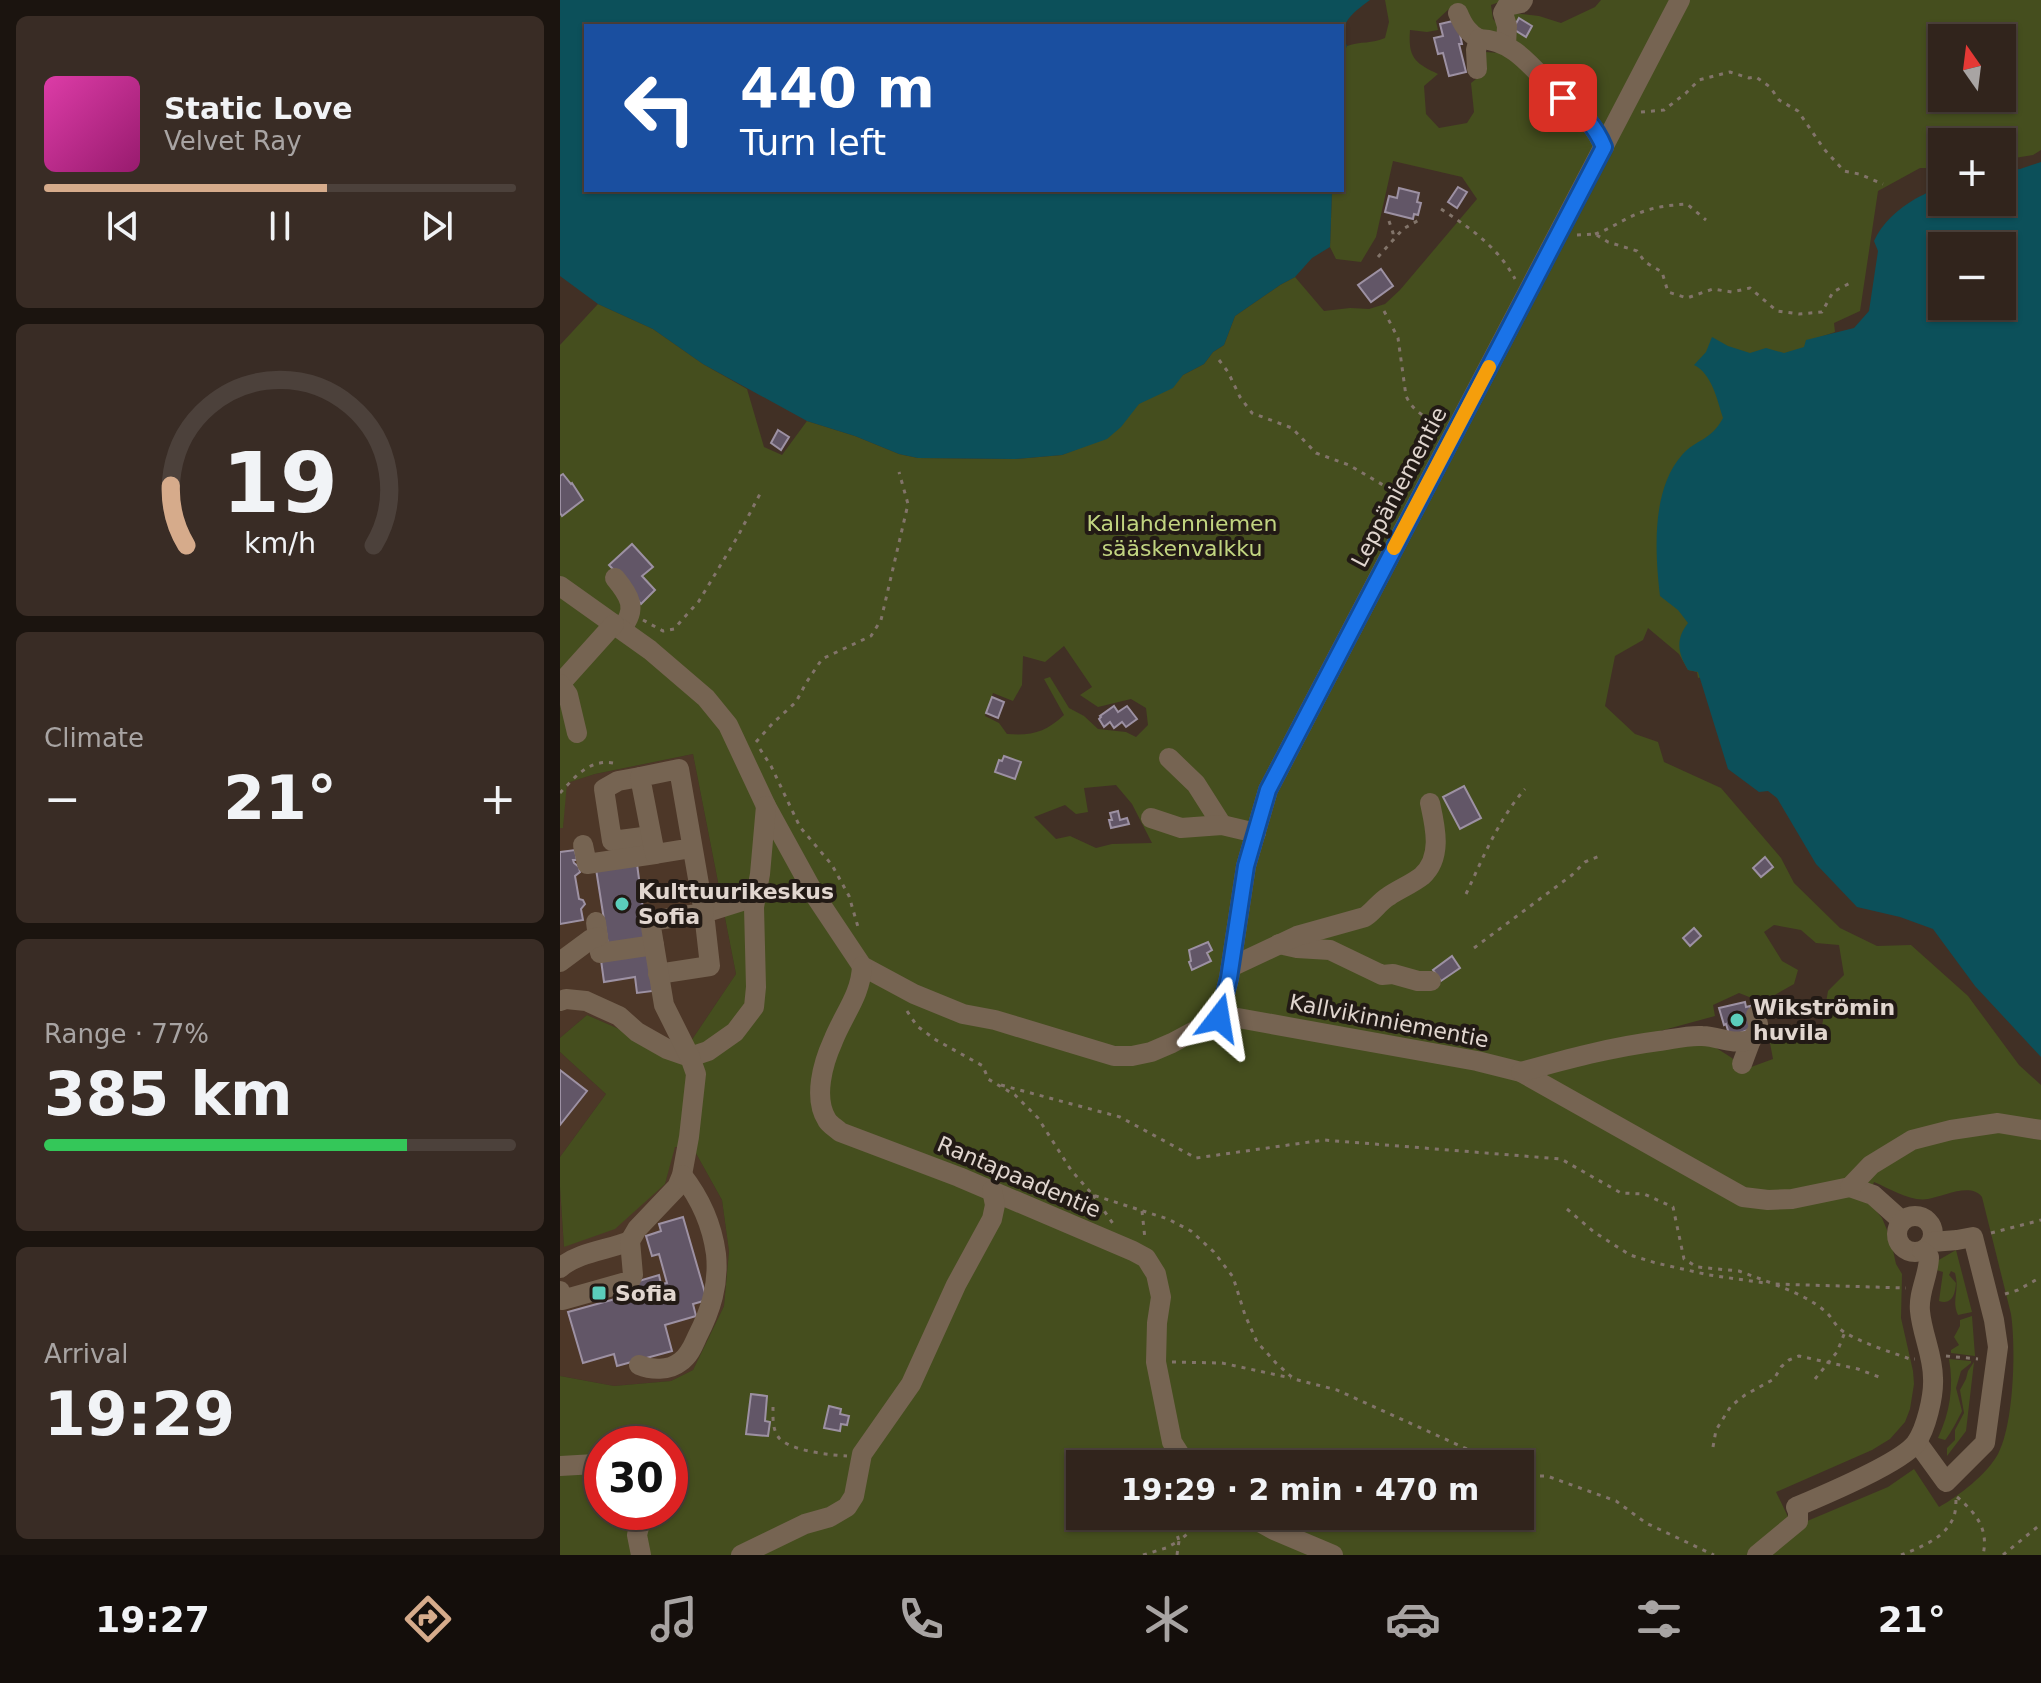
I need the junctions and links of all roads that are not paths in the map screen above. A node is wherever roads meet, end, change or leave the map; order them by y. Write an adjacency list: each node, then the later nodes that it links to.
1 (1523, 0): 5 (street)
2 (1680, 0): 7 (street, Leppäniementie)
3 (1458, 13): 4 (street)
4 (1479, 39): 5 (street); 6 (street)
5 (1506, 45): 7 (street)
6 (1477, 69)
7 (1604, 147): 19 (street, Leppäniementie)
8 (615, 578): 10 (street)
9 (560, 586): 10 (street)
10 (617, 627): 11 (street); 16 (street)
11 (560, 684): 12 (street)
12 (577, 733)
13 (1169, 758): 18 (street)
14 (634, 778): 21 (street); 21 (street); 22 (street)
15 (1430, 803): 25 (street)
16 (766, 806): 23 (street); 28 (street)
17 (1151, 818): 18 (street)
18 (1222, 825): 19 (street)
19 (1256, 833): 29 (street, Leppäniementie)
20 (583, 845): 21 (street)
21 (653, 845): 22 (street)
22 (692, 848): 24 (street)
23 (755, 897): 24 (street); 36 (street)
24 (704, 913): 26 (street); 30 (street)
25 (1279, 944): 29 (street); 31 (street)
26 (654, 945): 27 (street); 30 (street)
27 (560, 962)
28 (862, 966): 34 (street); 42 (street, Rantapaadentie)
29 (1231, 967): 34 (street, Leppäniementie)
30 (658, 974): 36 (street)
31 (1431, 981)
32 (560, 1001): 36 (street)
33 (1756, 1015): 35 (street)
34 (1219, 1018): 38 (street, Kallvikinniementie)
35 (1751, 1040): 37 (street); 38 (street)
36 (690, 1057): 40 (street)
37 (1742, 1064)
38 (1521, 1072): 41 (street, Kallvikinniementie)
39 (2041, 1130): 41 (street)
40 (682, 1175): 43 (street); 47 (street)
41 (1850, 1187): 44 (street)
42 (992, 1190): 49 (street, Rantapaadentie); 55 (street)
43 (630, 1241): 45 (street); 46 (street)
44 (1927, 1246): 48 (street); 48 (street)
45 (560, 1268)
46 (560, 1291)
47 (639, 1365)
48 (1917, 1442): 57 (street)
49 (1177, 1450)
50 (584, 1465): 51 (street)
51 (560, 1466)
52 (638, 1530): 54 (street)
53 (1274, 1530): 56 (street)
54 (641, 1555)
55 (741, 1555)
56 (1333, 1555)
57 (1757, 1555)

